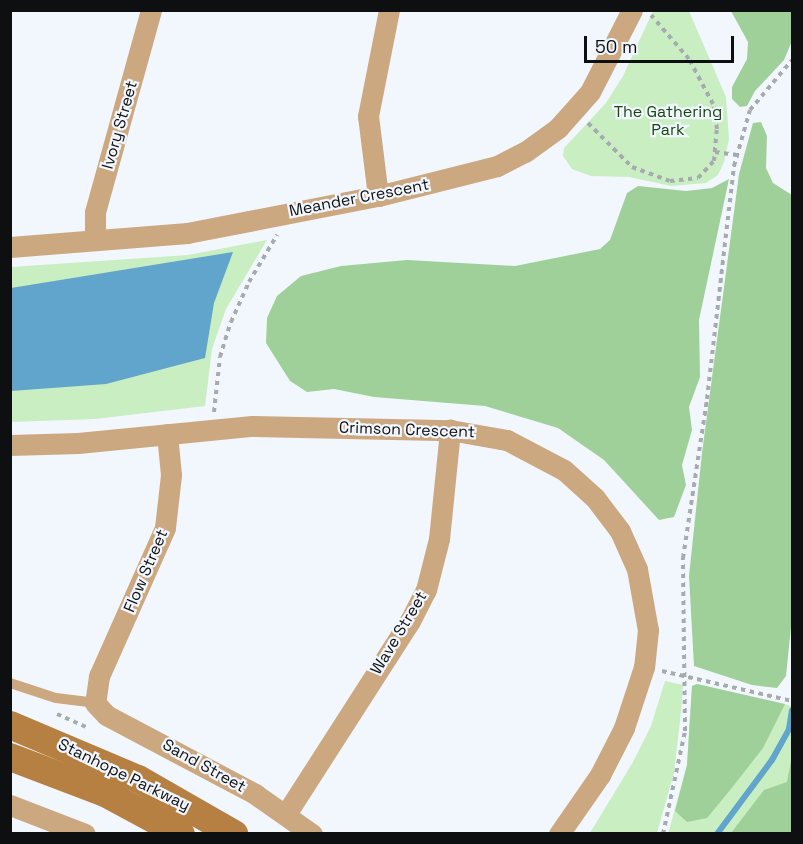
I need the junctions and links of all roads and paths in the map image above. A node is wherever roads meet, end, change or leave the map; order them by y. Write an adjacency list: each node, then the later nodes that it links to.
1 (151, 10): 10 (street, Ivory Street)
2 (389, 10): 8 (street)
3 (640, 11): 5 (street, Meander Crescent); 6 (path)
4 (792, 60): 7 (path)
5 (575, 109): 6 (path); 8 (street, Meander Crescent)
6 (716, 152): 7 (path)
7 (736, 155): 17 (path)
8 (378, 196): 9 (street, Meander Crescent)
9 (275, 214): 10 (street, Meander Crescent); 12 (path)
10 (95, 240): 11 (street, Meander Crescent)
11 (10, 247)
12 (214, 428): 13 (street, Crimson Crescent); 14 (street, Crimson Crescent)
13 (450, 430): 24 (street, Wave Street); 29 (street, Crimson Crescent)
14 (167, 434): 15 (street, Crimson Crescent); 20 (street, Flow Street)
15 (10, 445)
16 (657, 670): 17 (path)
17 (686, 677): 19 (path); 30 (path)
18 (10, 683): 20 (lane)
19 (792, 701)
20 (95, 703): 24 (street, Sand Street)
21 (10, 725): 27 (main road, Stanhope Parkway)
22 (10, 757): 26 (main road, Stanhope Parkway)
23 (11, 805): 25 (street)
24 (286, 814): 28 (street, Sand Street)
25 (85, 834)
26 (181, 834)
27 (234, 834)
28 (312, 834)
29 (560, 834)
30 (663, 834)

